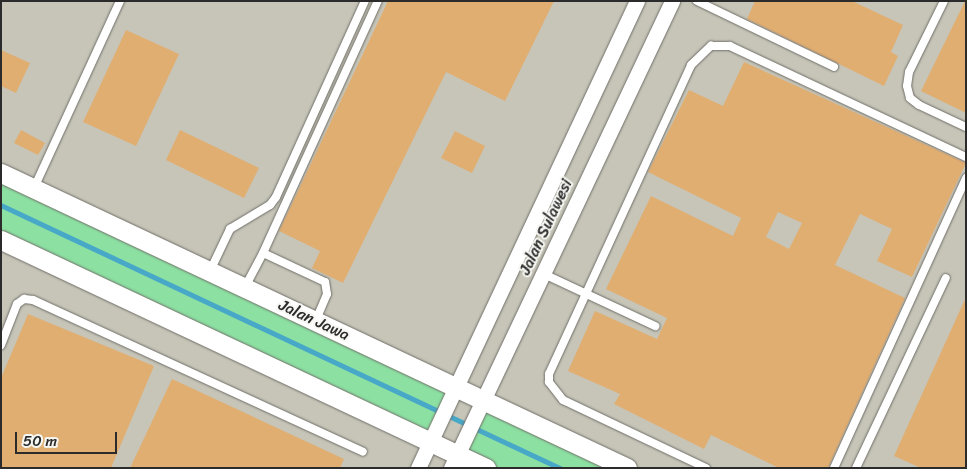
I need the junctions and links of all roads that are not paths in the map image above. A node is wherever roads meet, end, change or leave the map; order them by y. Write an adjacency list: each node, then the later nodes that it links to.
1 (120, 1): 13 (lane)
2 (366, 1): 16 (lane)
3 (378, 1): 15 (lane)
4 (637, 1): 24 (street, Jalan Sulawesi)
5 (672, 1): 17 (street, Jalan Sulawesi)
6 (697, 1): 8 (lane)
7 (944, 1): 9 (lane)
8 (834, 67)
9 (966, 127)
10 (966, 157): 20 (lane)
11 (1, 173): 13 (street, Jalan Jawa)
12 (966, 178): 33 (lane)
13 (33, 188): 16 (street, Jalan Jawa)
14 (1, 240): 26 (street)
15 (263, 253): 19 (lane); 21 (lane)
16 (210, 271): 19 (street, Jalan Jawa)
17 (544, 274): 20 (lane); 25 (street, Jalan Sulawesi)
18 (946, 278): 34 (lane)
19 (245, 287): 21 (street, Jalan Jawa)
20 (586, 293): 22 (lane); 32 (lane)
21 (316, 320): 24 (street, Jalan Jawa)
22 (655, 326)
23 (1, 345): 27 (lane)
24 (453, 392): 25 (street, Jalan Jawa); 26 (street, Jalan Sulawesi)
25 (481, 405): 28 (street, Jalan Sulawesi); 31 (street, Jalan Jawa)
26 (433, 436): 28 (street); 29 (street, Jalan Sulawesi)
27 (363, 452)
28 (457, 455): 30 (street)
29 (418, 468)
30 (486, 468)
31 (627, 468)
32 (706, 468)
33 (834, 468)
34 (856, 468)

